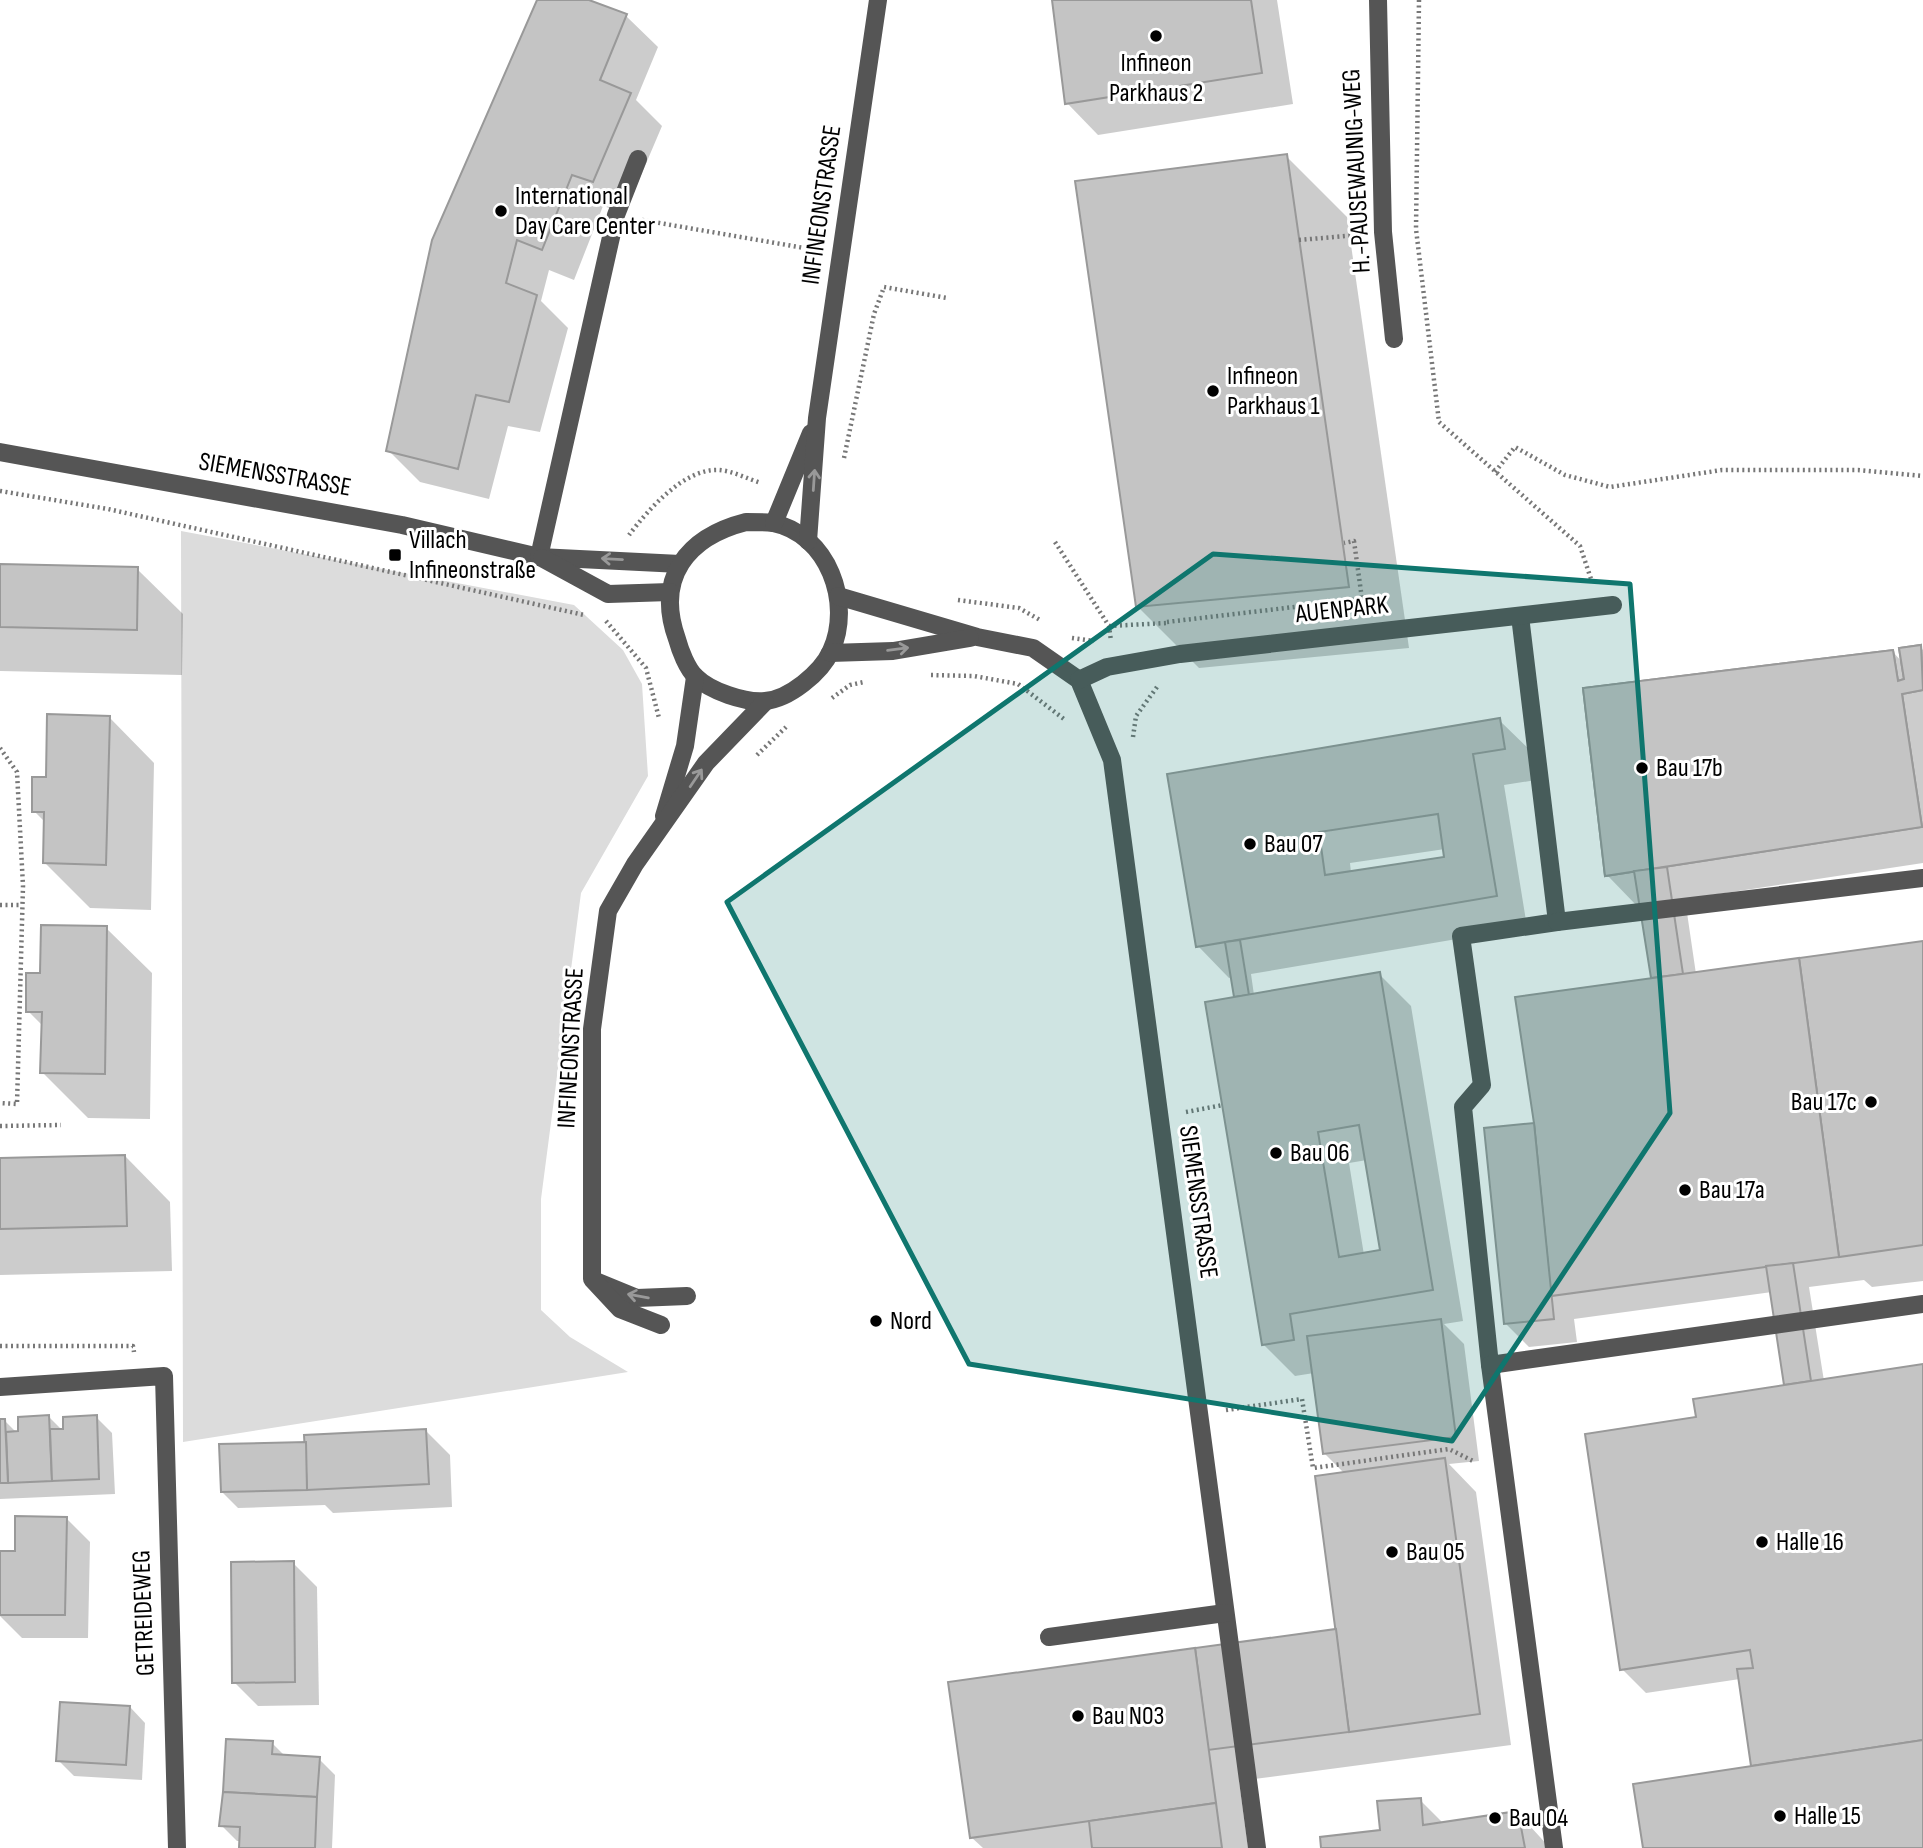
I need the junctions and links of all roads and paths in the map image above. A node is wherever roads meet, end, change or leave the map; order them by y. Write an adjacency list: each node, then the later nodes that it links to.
1 (878, 0): 6 (street, INFINEONSTRASSE)
2 (1378, 0): 8 (street, H.-PAUSEWAUNIG-WEG)
3 (1419, 0): 12 (path)
4 (638, 159): 21 (street)
5 (658, 224): 6 (path)
6 (841, 254): 9 (street, INFINEONSTRASSE)
7 (947, 298): 11 (path)
8 (1394, 340)
9 (817, 418): 16 (street, INFINEONSTRASSE); 18 (street, INFINEONSTRASSE, one-way to 9)
10 (0, 452): 21 (street, SIEMENSSTRASSE)
11 (844, 461)
12 (1495, 472): 13 (path); 23 (path)
13 (1923, 476)
14 (768, 485): 17 (path)
15 (0, 491): 28 (path)
16 (774, 523): 18 (street); 22 (street)
17 (628, 537)
18 (808, 541): 25 (street)
19 (1055, 542): 33 (path)
20 (1344, 542): 32 (path)
21 (539, 557): 22 (street, SIEMENSSTRASSE, one-way to 21); 24 (street, SIEMENSSTRASSE)
22 (680, 564): 24 (street)
23 (1578, 583)
24 (670, 592): 41 (street)
25 (838, 596): 36 (street); 39 (street)
26 (952, 599): 31 (path)
27 (1613, 605): 29 (street, AUENPARK)
28 (591, 616)
29 (1520, 616): 43 (street, AUENPARK); 55 (street)
30 (604, 619): 46 (path)
31 (1042, 621)
32 (1167, 622): 33 (path); 35 (path)
33 (1109, 626): 37 (path)
34 (1065, 634): 37 (path)
35 (1169, 634)
36 (977, 637): 39 (street, one-way to 36); 43 (street)
37 (1111, 641): 38 (path)
38 (1119, 641)
39 (830, 653): 45 (street)
40 (921, 675): 48 (path)
41 (695, 677): 45 (street); 51 (street, INFINEONSTRASSE)
42 (872, 680): 44 (path)
43 (1079, 680): 69 (street, SIEMENSSTRASSE)
44 (830, 699)
45 (765, 702): 51 (street, INFINEONSTRASSE, one-way to 45)
46 (660, 720)
47 (797, 720): 50 (path)
48 (1070, 731)
49 (0, 748): 54 (path)
50 (751, 760)
51 (658, 835): 61 (street, INFINEONSTRASSE)
52 (1923, 878): 55 (street)
53 (0, 905): 54 (path)
54 (22, 905): 56 (path)
55 (1557, 922): 66 (street)
56 (0, 1103)
57 (1223, 1105): 58 (path)
58 (1182, 1113)
59 (61, 1125): 60 (path)
60 (0, 1126)
61 (592, 1279): 62 (street, one-way to 61); 64 (street)
62 (687, 1296)
63 (1923, 1304): 66 (street)
64 (661, 1325)
65 (0, 1346): 67 (path)
66 (1490, 1365): 70 (street)
67 (137, 1377): 68 (street); 73 (street, GETREIDEWEG)
68 (0, 1387)
69 (1199, 1415): 70 (path); 71 (street, SIEMENSSTRASSE)
70 (1504, 1476): 75 (street)
71 (1225, 1613): 72 (street); 74 (street, SIEMENSSTRASSE)
72 (1049, 1637)
73 (177, 1848)
74 (1257, 1848)
75 (1554, 1848)

